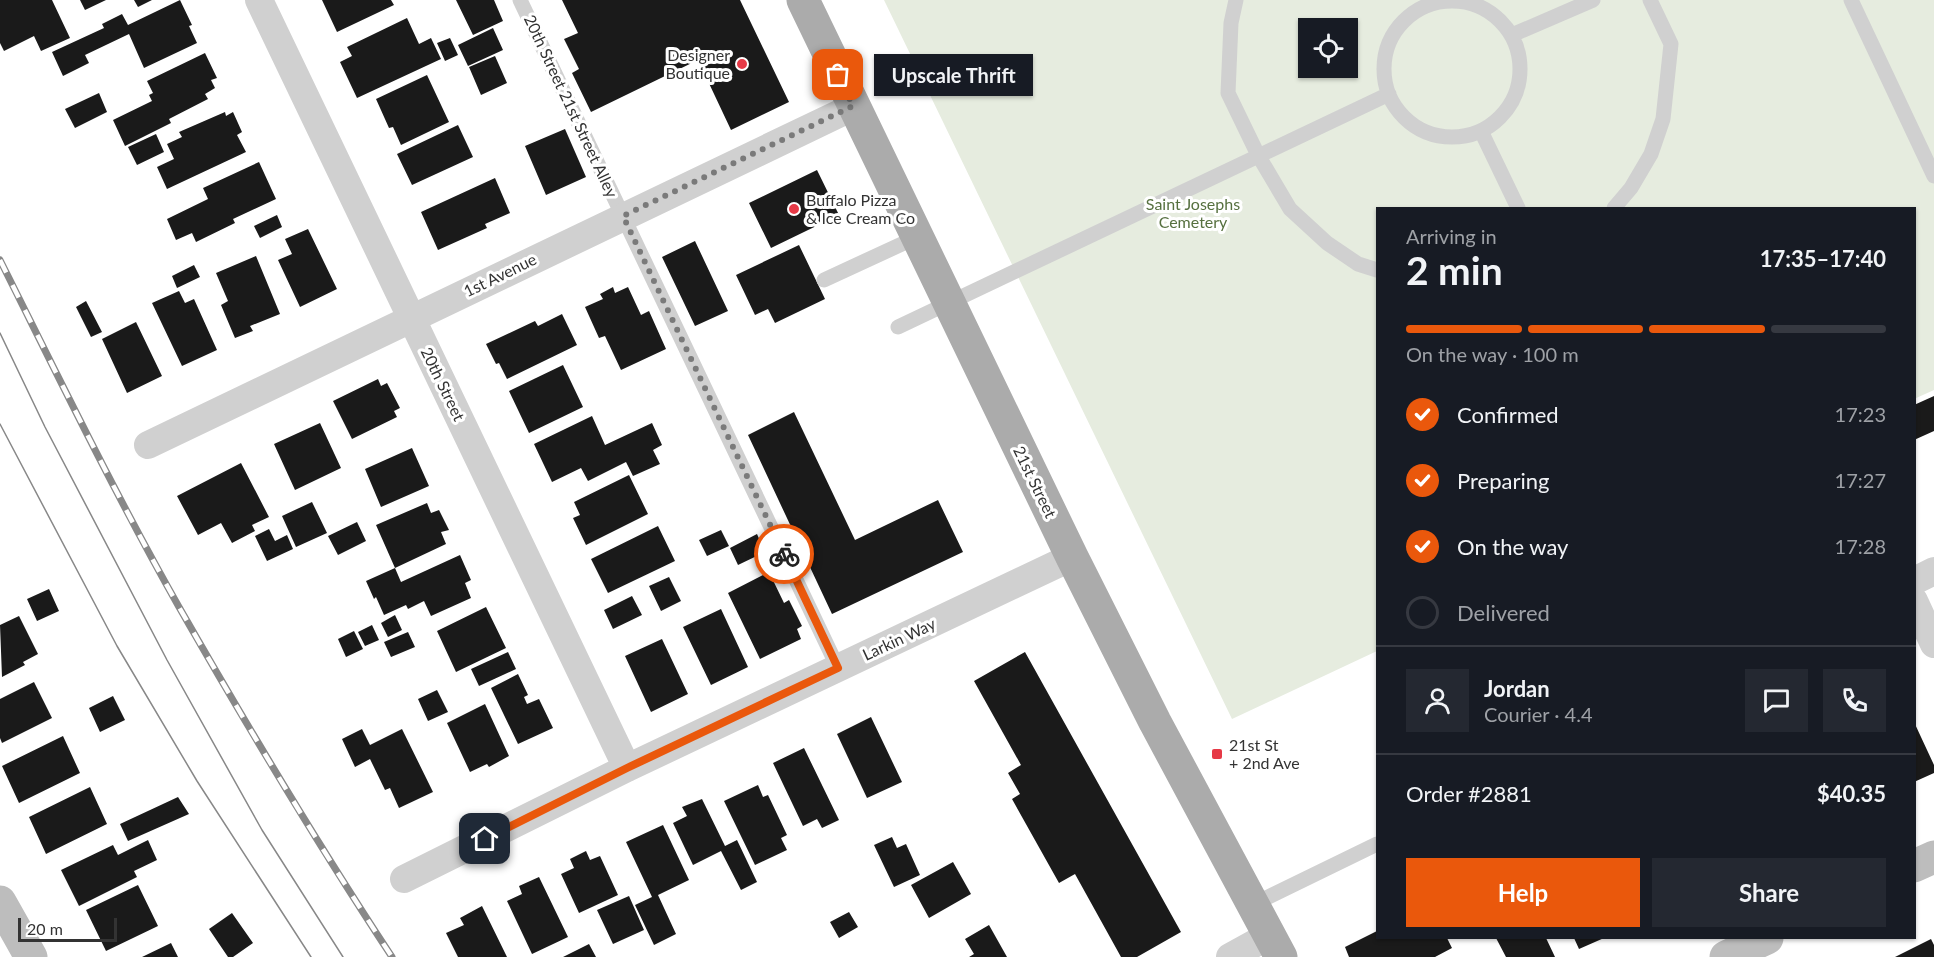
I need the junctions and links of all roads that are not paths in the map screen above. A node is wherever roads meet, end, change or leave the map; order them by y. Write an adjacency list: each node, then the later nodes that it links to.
1 (259, 0): 22 (street, 20th Street)
2 (520, 0): 17 (lane, 20th Street 21st Street Alley)
3 (803, 0): 11 (main road, 21st Street)
4 (1236, 0): 13 (lane)
5 (1593, 0): 9 (lane)
6 (1650, 0): 16 (lane)
7 (1851, 0): 14 (lane)
8 (1419, 4): 9 (lane); 10 (lane)
9 (1512, 36): 12 (lane)
10 (1389, 94): 12 (lane); 13 (lane)
11 (853, 106): 17 (street, 1st Avenue); 18 (main road, 21st Street)
12 (1481, 131): 15 (lane)
13 (1258, 155): 19 (lane); 21 (lane)
14 (1934, 176)
15 (1518, 207)
16 (1615, 207)
17 (623, 216): 22 (street, 1st Avenue); 30 (lane, 20th Street 21st Street Alley)
18 (917, 237): 20 (lane); 21 (main road, 21st Street)
19 (1376, 270)
20 (824, 280)
21 (948, 303): 23 (lane); 25 (main road, 21st Street)
22 (411, 318): 24 (street, 1st Avenue); 31 (street, 20th Street)
23 (898, 327)
24 (148, 445)
25 (1072, 557): 30 (street, Larkin Way); 37 (main road, 21st Street)
26 (1934, 571): 27 (street)
27 (1916, 579)
28 (1916, 605): 29 (street)
29 (1934, 644)
30 (838, 668): 31 (street, Larkin Way)
31 (627, 768): 35 (street, Larkin Way)
32 (1376, 844): 37 (lane)
33 (1934, 857): 34 (street)
34 (1916, 866)
35 (404, 879)
36 (0, 902): 41 (street)
37 (1254, 904): 39 (main road, 21st Street)
38 (1765, 939): 40 (street)
39 (1276, 946): 42 (street)
40 (1734, 955)
41 (31, 957)
42 (1230, 957)

